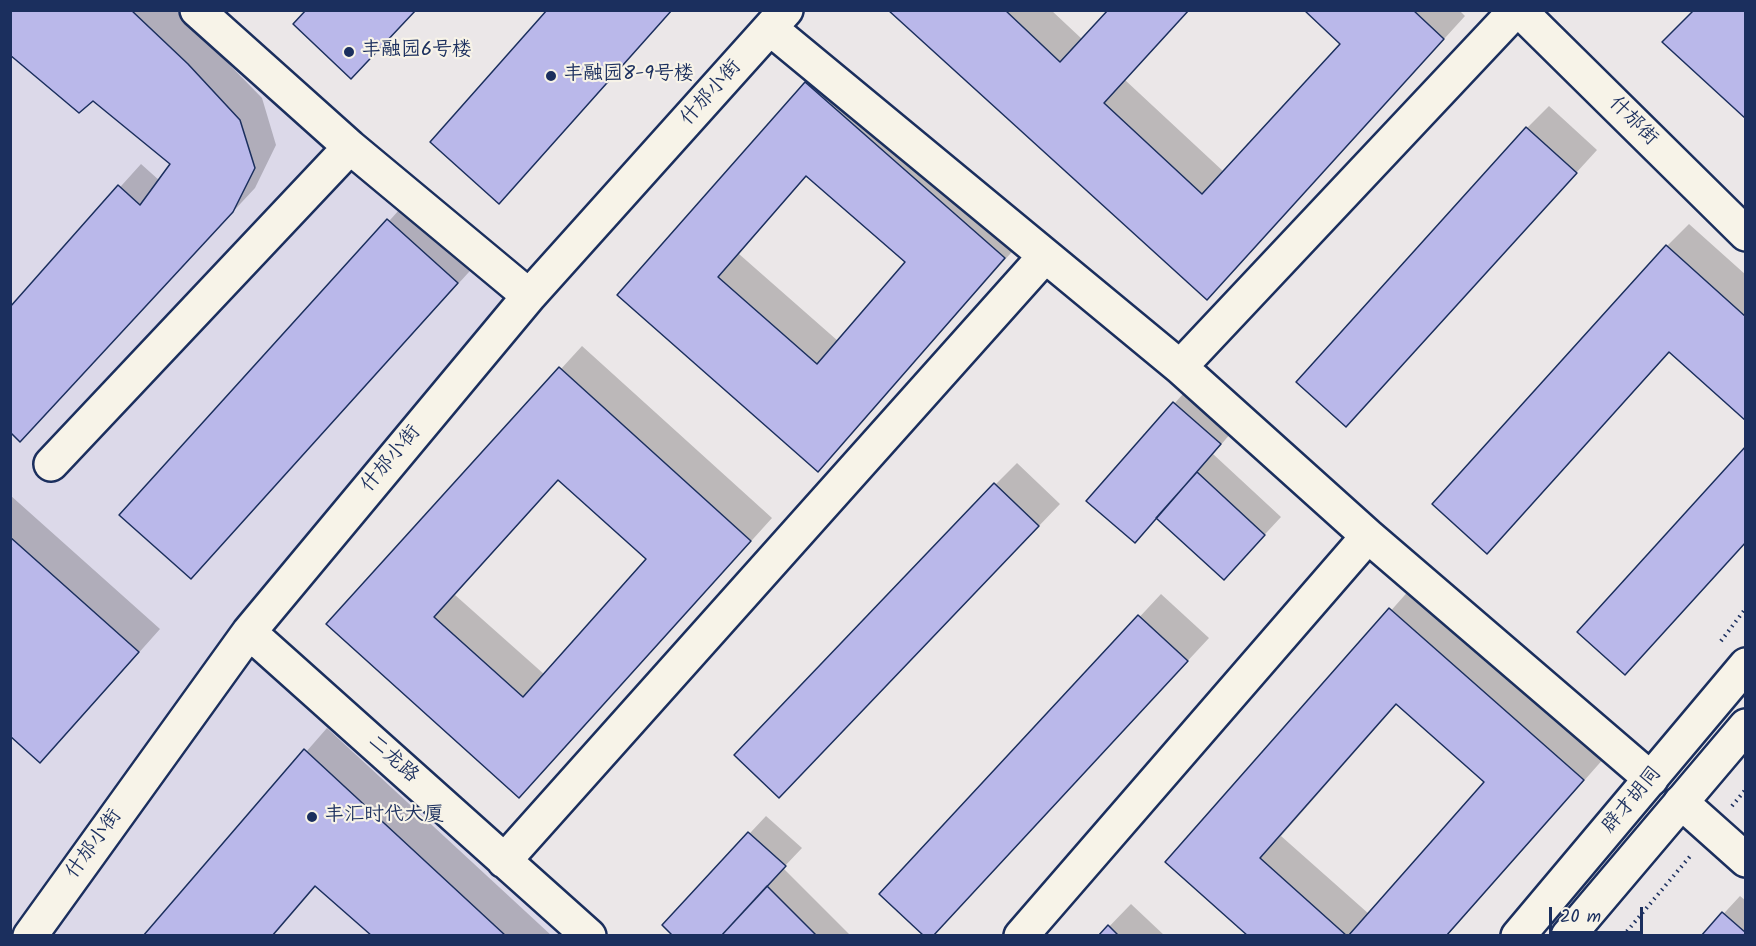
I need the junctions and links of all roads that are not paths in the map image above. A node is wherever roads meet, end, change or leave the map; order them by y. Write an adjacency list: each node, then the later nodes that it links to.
1 (197, 10): 4 (street)
2 (1518, 10): 5 (street, 什邡街); 8 (street)
3 (779, 20): 6 (street); 7 (street, 什邡小街)
4 (350, 147): 7 (street); 9 (street)
5 (1746, 234)
6 (1045, 256): 8 (street); 17 (street)
7 (529, 296): 11 (street, 什邡小街)
8 (1180, 367): 10 (street)
9 (51, 464)
10 (1368, 536): 14 (street); 20 (street)
11 (249, 632): 17 (street, 二龙路); 18 (street, 什邡小街)
12 (1746, 665): 14 (street, 辟才胡同)
13 (1746, 726): 15 (street, 辟才胡同)
14 (1652, 779): 21 (street, 辟才胡同)
15 (1682, 802): 16 (street); 22 (street, 辟才胡同)
16 (1746, 860)
17 (504, 861): 19 (street, 二龙路)
18 (30, 936)
19 (589, 936)
20 (1021, 936)
21 (1518, 936)
22 (1568, 936)

